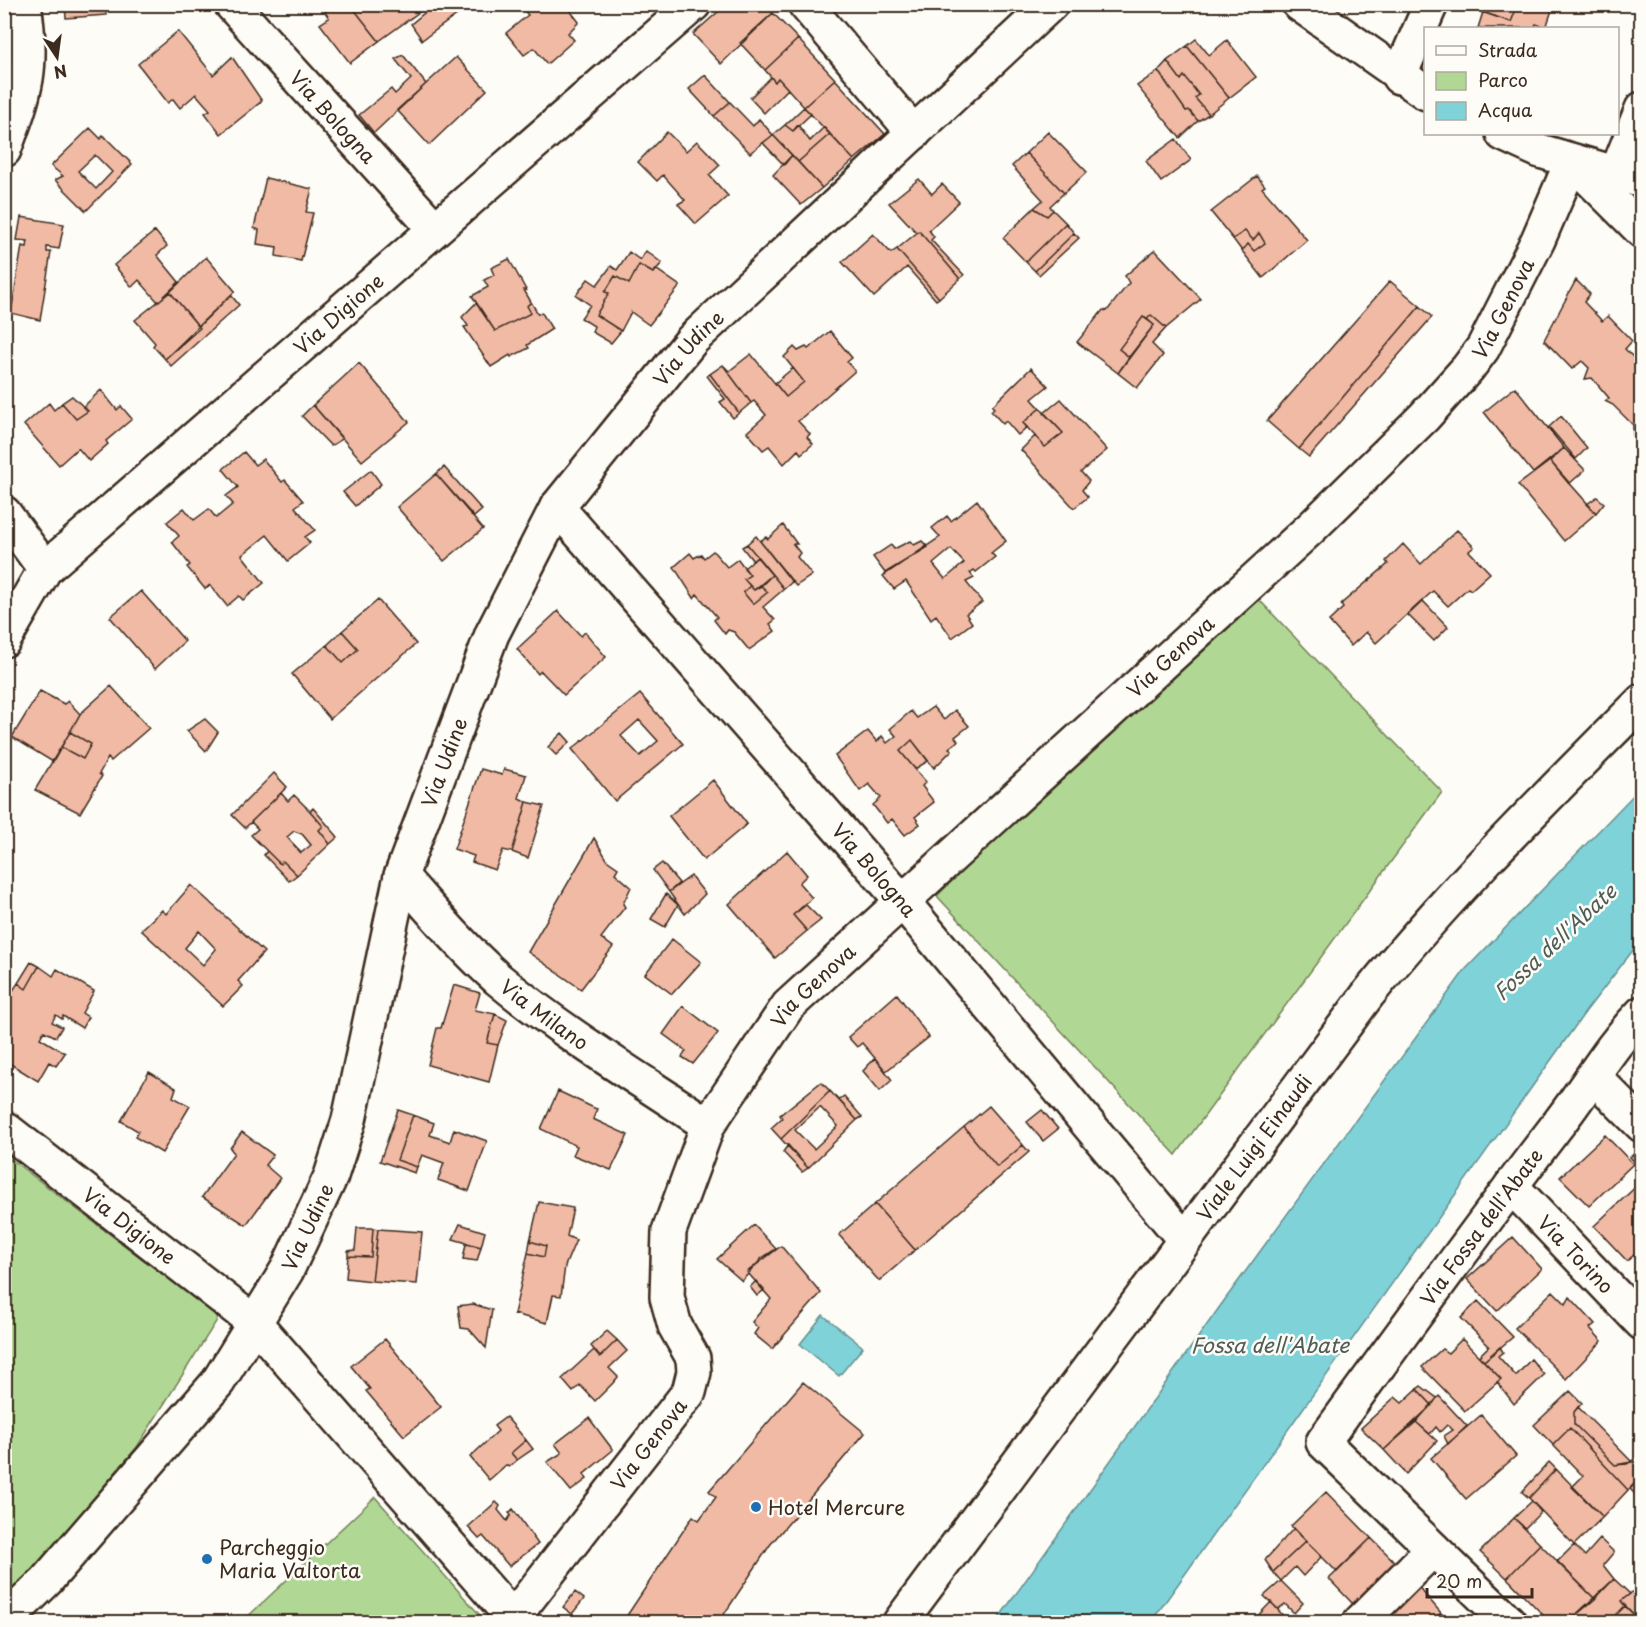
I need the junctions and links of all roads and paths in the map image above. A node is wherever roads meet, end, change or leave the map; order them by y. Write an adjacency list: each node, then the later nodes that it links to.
1 (24, 4): 14 (street)
2 (231, 4): 17 (street, Via Bologna)
3 (694, 4): 17 (street, Via Digione)
4 (805, 4): 12 (street)
5 (1051, 4): 12 (street, Via Udine)
6 (1299, 4): 10 (street)
7 (1431, 4): 8 (street)
8 (1426, 27)
9 (1424, 34): 10 (street)
10 (1412, 85)
11 (1641, 109): 16 (street)
12 (914, 133): 19 (street, Via Udine)
13 (1505, 135): 15 (street)
14 (4, 150)
15 (1572, 161): 16 (street); 18 (street); 25 (street, Via Genova)
16 (1629, 177)
17 (434, 228): 21 (street, Via Digione)
18 (1641, 231)
19 (557, 507): 24 (street, Via Udine); 25 (street, Via Bologna)
20 (4, 513): 21 (street)
21 (45, 569): 22 (street, Via Digione)
22 (4, 640)
23 (1641, 701): 32 (street, Viale Luigi Einaudi)
24 (401, 876): 28 (street, Via Milano); 33 (street, Via Udine)
25 (903, 902): 28 (street, Via Genova); 32 (street, Via Bologna)
26 (1641, 1013): 27 (street, Via Fossa dell'Abate)
27 (1594, 1077): 29 (street); 31 (street, Via Fossa dell'Abate)
28 (708, 1125): 33 (street, Via Genova)
29 (1641, 1125)
30 (4, 1128): 33 (street, Via Digione)
31 (1511, 1186): 34 (street, Via Torino); 35 (street, Via Fossa dell'Abate)
32 (1184, 1239): 37 (street, Viale Luigi Einaudi)
33 (255, 1323): 36 (street, Via Udine)
34 (1641, 1323)
35 (1433, 1549): 38 (street); 39 (street)
36 (4, 1622)
37 (900, 1623)
38 (1360, 1623)
39 (1509, 1623)

